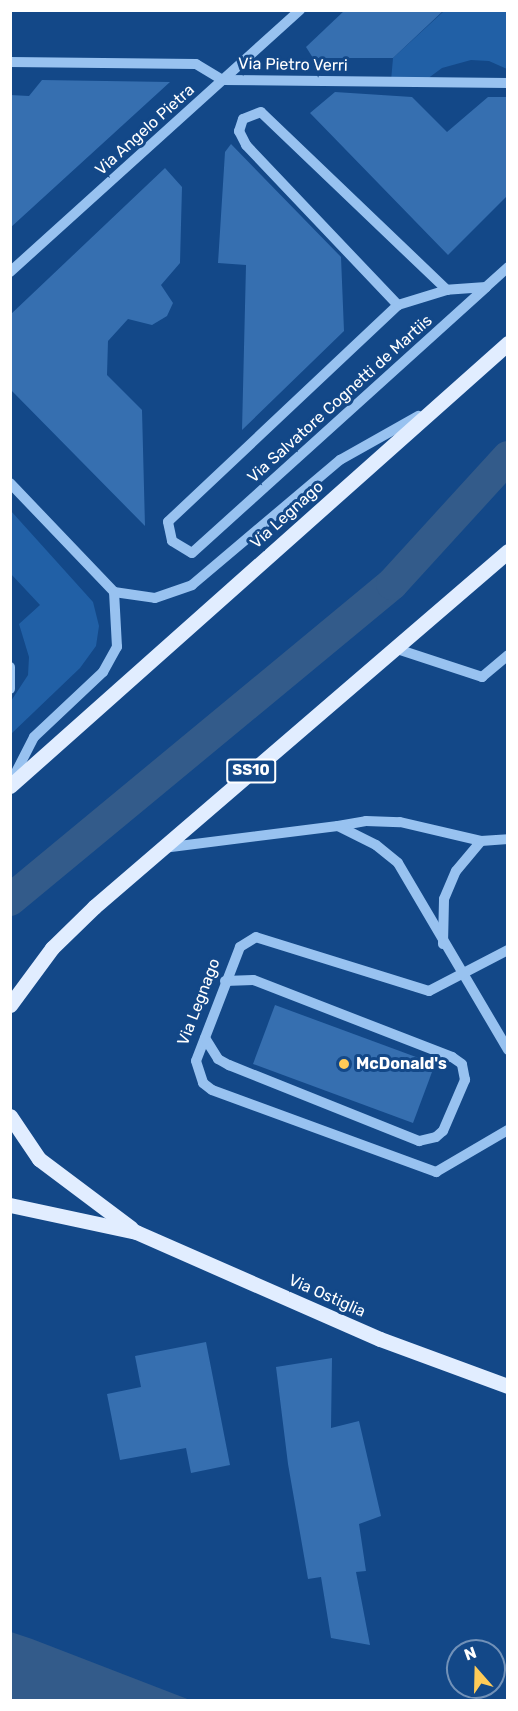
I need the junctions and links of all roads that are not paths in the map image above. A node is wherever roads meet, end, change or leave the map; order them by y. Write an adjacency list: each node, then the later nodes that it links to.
1 (300, 10): 3 (street, Via Angelo Pietra)
2 (10, 62): 3 (street, Via Pietro Verri)
3 (223, 80): 4 (street, Via Pietro Verri); 6 (street, Via Angelo Pietra)
4 (507, 83)
5 (507, 267): 7 (street, Via Salvatore Cognetti de Martiis)
6 (10, 272)
7 (486, 287): 8 (street); 9 (street, Via Salvatore Cognetti de Martiis)
8 (447, 290): 9 (street); 9 (street)
9 (398, 305)
10 (507, 344): 11 (main road, Via Legnago)
11 (434, 407): 14 (street); 19 (main road, Via Legnago)
12 (10, 483): 14 (street)
13 (507, 551): 15 (main road, SS10)
14 (114, 592): 19 (street)
15 (394, 648): 16 (street); 23 (main road, SS10)
16 (507, 656)
17 (10, 667): 18 (street)
18 (10, 689)
19 (10, 784)
20 (338, 826): 22 (street); 23 (street); 24 (street)
21 (507, 839): 22 (street)
22 (481, 841): 24 (street)
23 (163, 848): 28 (main road, SS10)
24 (443, 945): 26 (street)
25 (507, 950): 26 (street, Via Legnago)
26 (462, 975): 27 (street, Via Legnago); 30 (street)
27 (225, 981): 29 (street, Via Legnago); 29 (street)
28 (10, 1005)
29 (205, 1038): 32 (street, Via Legnago)
30 (507, 1050)
31 (10, 1116): 34 (main road, Via Ostiglia)
32 (507, 1130)
33 (10, 1205): 34 (main road, Via Ostiglia)
34 (136, 1232): 35 (main road, Via Ostiglia)
35 (507, 1386)

